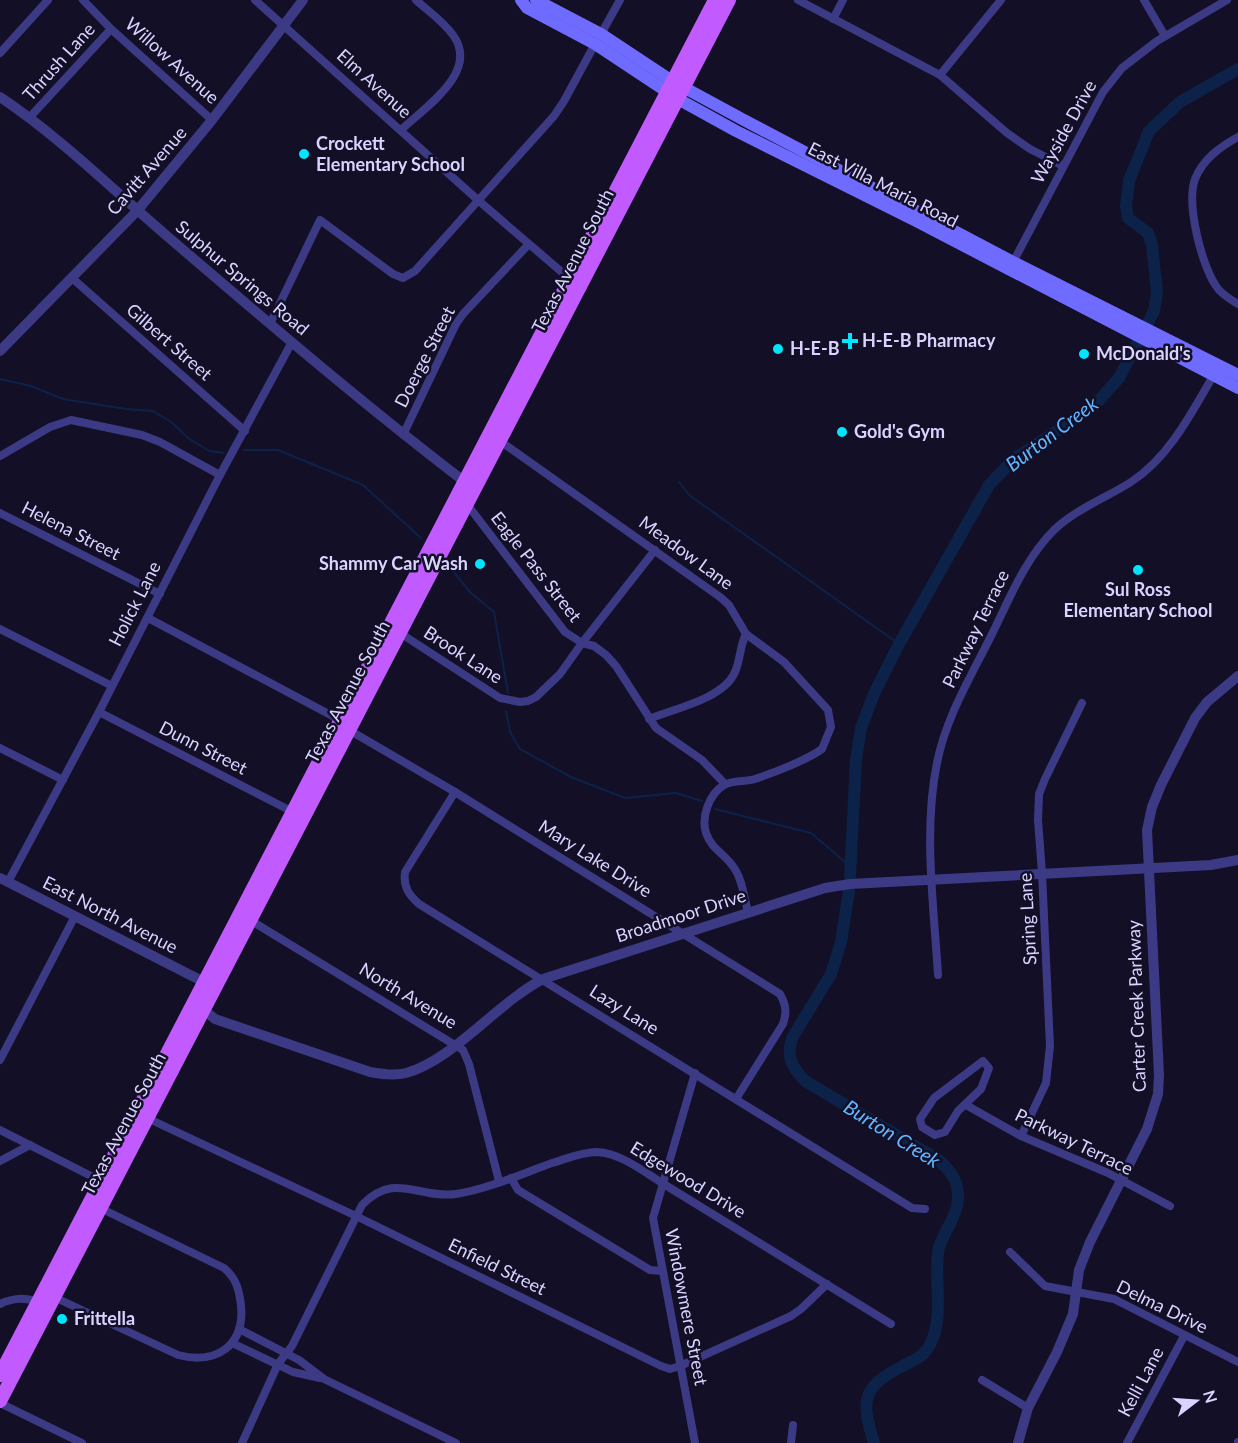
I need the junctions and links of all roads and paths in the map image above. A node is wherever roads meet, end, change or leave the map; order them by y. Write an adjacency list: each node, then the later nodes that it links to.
1 (48, 0): 21 (street)
2 (84, 0): 18 (street, Willow Avenue)
3 (255, 0): 17 (street, Elm Avenue)
4 (303, 0): 17 (street, Cavitt Avenue)
5 (416, 0): 27 (street)
6 (521, 0): 20 (main road, East Villa Maria Road)
7 (536, 0): 20 (main road, East Villa Maria Road)
8 (620, 0): 20 (street)
9 (715, 0): 23 (main road, Texas Avenue South)
10 (729, 0): 23 (main road, Texas Avenue South)
11 (798, 0): 16 (street)
12 (843, 0): 16 (street)
13 (1002, 0): 22 (street)
14 (1144, 0): 19 (street)
15 (1227, 0): 19 (street, Wayside Drive)
16 (833, 19): 22 (street)
17 (284, 26): 26 (street, Cavitt Avenue); 27 (street, Elm Avenue)
18 (111, 29): 25 (street, Thrush Lane); 26 (street, Willow Avenue)
19 (1165, 36): 29 (street, Wayside Drive)
20 (598, 39): 23 (main road, East Villa Maria Road); 30 (street)
21 (0, 53)
22 (940, 75): 29 (street)
23 (675, 90): 33 (main road, East Villa Maria Road); 35 (main road, Texas Avenue South)
24 (0, 97): 25 (street, Sulphur Springs Road)
25 (30, 117): 31 (street, Sulphur Springs Road)
26 (212, 120): 31 (street, Cavitt Avenue)
27 (401, 130): 30 (street, Elm Avenue)
28 (1238, 137): 36 (street)
29 (1063, 166): 33 (street, Wayside Drive)
30 (478, 201): 32 (street, Elm Avenue); 37 (street)
31 (137, 211): 34 (street, Cavitt Avenue); 37 (street, Sulphur Springs Road)
32 (528, 245): 35 (street, Elm Avenue); 45 (street, Doerge Street)
33 (1011, 266): 38 (main road, East Villa Maria Road)
34 (72, 278): 40 (street, Cavitt Avenue); 44 (street, Gilbert Street)
35 (575, 284): 46 (main road, Texas Avenue South); 49 (main road, Texas Avenue South)
36 (1238, 304)
37 (270, 324): 39 (street, Sulphur Springs Road)
38 (1155, 339): 41 (main road, East Villa Maria Road); 42 (main road, East Villa Maria Road)
39 (292, 342): 44 (street, Holick Lane); 45 (street, Sulphur Springs Road)
40 (0, 351)
41 (1238, 375)
42 (1213, 376): 43 (main road, East Villa Maria Road); 73 (street, Parkway Terrace)
43 (1238, 388)
44 (245, 431): 48 (street, Holick Lane)
45 (403, 435): 49 (street, Sulphur Springs Road)
46 (500, 441): 50 (main road, Texas Avenue South); 52 (street, Meadow Lane)
47 (0, 456): 48 (street)
48 (219, 475): 53 (street, Holick Lane)
49 (465, 482): 50 (street, Eagle Pass Street); 64 (main road, Texas Avenue South)
50 (466, 505): 56 (main road, Texas Avenue South); 58 (street, Eagle Pass Street)
51 (0, 513): 53 (street, Helena Street)
52 (655, 550): 57 (street, Meadow Lane); 58 (street, Brook Lane)
53 (159, 594): 54 (street, Holick Lane)
54 (148, 618): 60 (street, Holick Lane); 64 (street, Mary Lake Drive)
55 (0, 630): 60 (street)
56 (400, 633): 58 (street, Brook Lane); 64 (main road, Texas Avenue South)
57 (746, 634): 63 (street); 67 (street, Meadow Lane)
58 (582, 644): 63 (street, Eagle Pass Street)
59 (1238, 676): 71 (street, Carter Creek Parkway)
60 (112, 686): 62 (street, Holick Lane)
61 (1082, 703): 72 (street, Spring Lane)
62 (99, 712): 66 (street, Holick Lane); 69 (street, Dunn Street)
63 (649, 719): 67 (street, Eagle Pass Street)
64 (345, 725): 68 (street, Mary Lake Drive); 69 (main road, Texas Avenue South); 77 (main road, Texas Avenue South)
65 (0, 748): 66 (street)
66 (63, 780): 74 (street, Holick Lane)
67 (725, 784): 75 (street)
68 (455, 792): 78 (street, Mary Lake Drive); 80 (street, Lazy Lane)
69 (293, 812): 81 (main road, Texas Avenue South)
70 (1238, 860): 71 (street, Broadmoor Drive)
71 (1148, 867): 72 (street, Broadmoor Drive); 96 (street, Carter Creek Parkway)
72 (1042, 873): 73 (street, Broadmoor Drive); 90 (street, Spring Lane)
73 (933, 879): 75 (street, Broadmoor Drive); 79 (street, Parkway Terrace)
74 (4, 880): 76 (street, East North Avenue)
75 (748, 912): 78 (street, Broadmoor Drive)
76 (75, 916): 81 (street, East North Avenue); 84 (street)
77 (250, 920): 82 (main road, Texas Avenue South); 83 (street, North Avenue)
78 (684, 933): 80 (street, Broadmoor Drive); 86 (street, Mary Lake Drive)
79 (938, 975)
80 (543, 980): 83 (street, Broadmoor Drive); 85 (street, Lazy Lane)
81 (204, 982): 82 (street); 94 (main road, Texas Avenue South)
82 (204, 1010): 83 (street, Broadmoor Drive); 88 (main road, Texas Avenue South)
83 (455, 1044): 95 (street, North Avenue)
84 (0, 1060)
85 (695, 1073): 86 (street, Lazy Lane); 97 (street, Windowmere Street)
86 (736, 1099): 100 (street, Lazy Lane)
87 (966, 1105): 87 (street); 90 (street, Parkway Terrace)
88 (147, 1118): 99 (main road, Texas Avenue South); 101 (street, Enfield Street)
89 (0, 1130): 91 (street)
90 (1022, 1136): 96 (street, Parkway Terrace)
91 (30, 1145): 92 (street); 94 (street)
92 (0, 1161)
93 (512, 1178): 95 (street, Edgewood Drive); 97 (street, Edgewood Drive); 104 (street)
94 (101, 1181): 102 (main road, Texas Avenue South)
95 (499, 1181): 101 (street, Edgewood Drive)
96 (1121, 1182): 98 (street, Parkway Terrace); 106 (street, Carter Creek Parkway)
97 (662, 1183): 104 (street, Windowmere Street); 105 (street, Edgewood Drive)
98 (1170, 1206)
99 (100, 1208): 107 (main road, Texas Avenue South); 110 (street)
100 (925, 1209)
101 (356, 1216): 115 (street, Edgewood Drive); 118 (street, Enfield Street)
102 (78, 1224): 107 (main road); 108 (main road, Texas Avenue South)
103 (1010, 1252): 106 (street, Delma Drive)
104 (662, 1271): 118 (street, Windowmere Street)
105 (827, 1284): 111 (street, Edgewood Drive); 118 (street)
106 (1077, 1291): 114 (street, Delma Drive); 123 (street, Carter Creek Parkway)
107 (54, 1297): 112 (street); 122 (main road, Texas Avenue South)
108 (38, 1302): 109 (street); 119 (main road, Texas Avenue South)
109 (0, 1304)
110 (242, 1314): 112 (street); 113 (street)
111 (891, 1324)
112 (236, 1336): 113 (street); 117 (street)
113 (254, 1336): 115 (street)
114 (1184, 1336): 116 (street, Delma Drive); 131 (street, Kelli Lane)
115 (288, 1354): 117 (street, Edgewood Drive); 120 (street)
116 (1238, 1362)
117 (278, 1365): 120 (street); 126 (street, Edgewood Drive)
118 (680, 1366): 128 (street, Windowmere Street)
119 (0, 1375)
120 (324, 1379): 127 (street)
121 (982, 1380): 123 (street)
122 (0, 1402): 125 (street)
123 (1028, 1408): 130 (street, Carter Creek Parkway)
124 (793, 1425): 129 (street)
125 (82, 1443)
126 (242, 1443)
127 (456, 1443)
128 (694, 1443)
129 (791, 1443)
130 (1018, 1443)
131 (1127, 1443)

